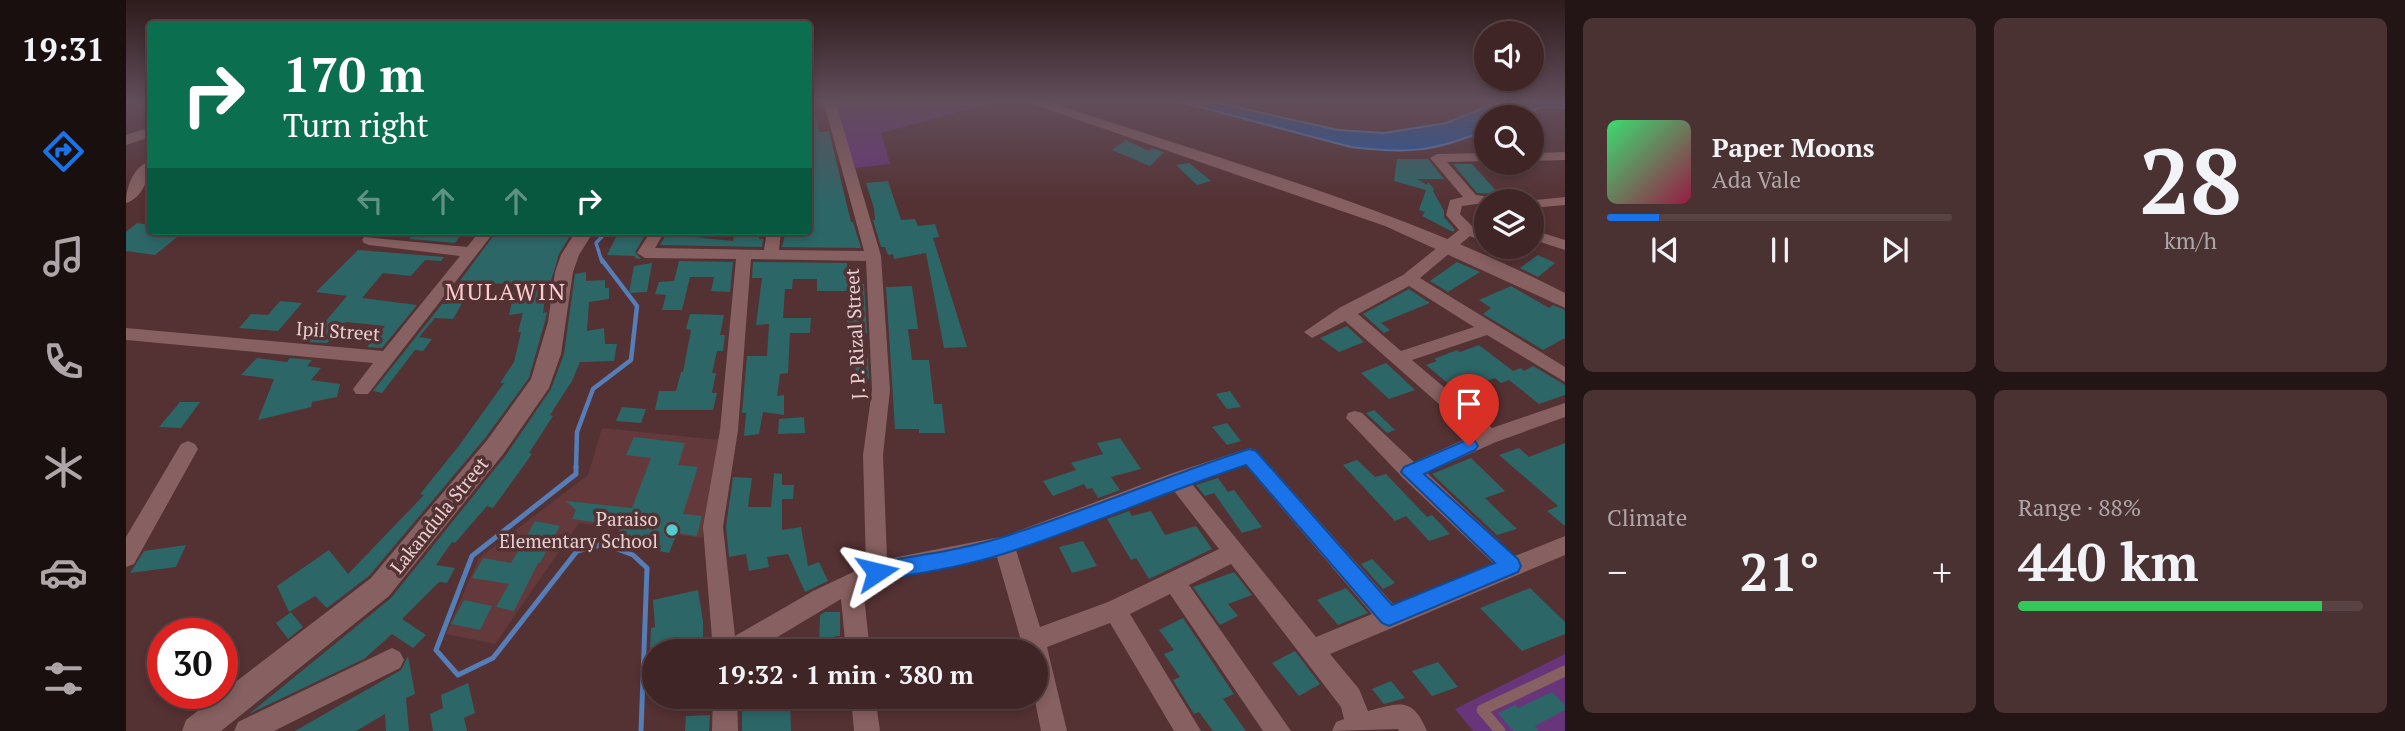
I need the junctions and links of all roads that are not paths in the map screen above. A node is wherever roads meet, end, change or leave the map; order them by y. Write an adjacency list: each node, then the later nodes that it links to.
1 (144, 134): 4 (street)
2 (839, 134): 26 (street, J. P. Rizal Street)
3 (1130, 134): 22 (street)
4 (126, 140)
5 (1565, 156): 7 (street)
6 (1474, 157): 10 (street)
7 (1544, 157)
8 (147, 170): 9 (street)
9 (126, 198)
10 (1472, 199): 13 (street)
11 (1565, 201): 12 (street)
12 (1544, 203)
13 (1468, 230): 14 (street); 22 (street)
14 (1474, 233)
15 (485, 235): 23 (street, Ipil Street)
16 (582, 235): 65 (street, Lakandula Street)
17 (656, 235): 25 (street)
18 (774, 235): 24 (street)
19 (1544, 237): 21 (street)
20 (369, 240): 23 (street)
21 (1565, 245)
22 (1450, 248): 27 (street); 28 (street)
23 (471, 252): 33 (street, Ipil Street)
24 (771, 255): 25 (street); 26 (street)
25 (744, 256): 53 (street)
26 (873, 256): 48 (street, J. P. Rizal Street)
27 (1409, 279): 29 (street); 30 (street)
28 (1565, 302)
29 (1345, 312): 31 (street); 34 (street)
30 (1489, 328): 34 (street); 35 (street)
31 (1312, 332)
32 (126, 334): 33 (street, Ipil Street)
33 (387, 358): 36 (street)
34 (1398, 358): 39 (street)
35 (1565, 375)
36 (362, 389)
37 (1565, 410): 39 (street)
38 (1355, 418): 41 (street)
39 (1489, 437): 41 (street)
40 (188, 449): 46 (street)
41 (1410, 472): 47 (street)
42 (1177, 480): 43 (street); 45 (street); 52 (street)
43 (1004, 545): 48 (street); 56 (street)
44 (1565, 545): 47 (street)
45 (1234, 552): 49 (street); 58 (street)
46 (126, 557)
47 (1511, 566): 52 (street)
48 (877, 572): 50 (street)
49 (1174, 582): 51 (street); 71 (street)
50 (851, 583): 54 (street); 55 (street)
51 (1115, 610): 57 (street); 70 (street)
52 (1389, 616): 58 (street)
53 (724, 639)
54 (752, 639)
55 (858, 639)
56 (1032, 639)
57 (1048, 642)
58 (1311, 650): 64 (street)
59 (392, 660): 66 (street)
60 (1565, 671): 73 (lane)
61 (1048, 705): 69 (street)
62 (725, 709): 67 (street)
63 (864, 709): 68 (street)
64 (1350, 729): 72 (street)
65 (197, 731)
66 (247, 731)
67 (725, 731)
68 (867, 731)
69 (1054, 731)
70 (1188, 731)
71 (1278, 731)
72 (1414, 731)
73 (1500, 731)

